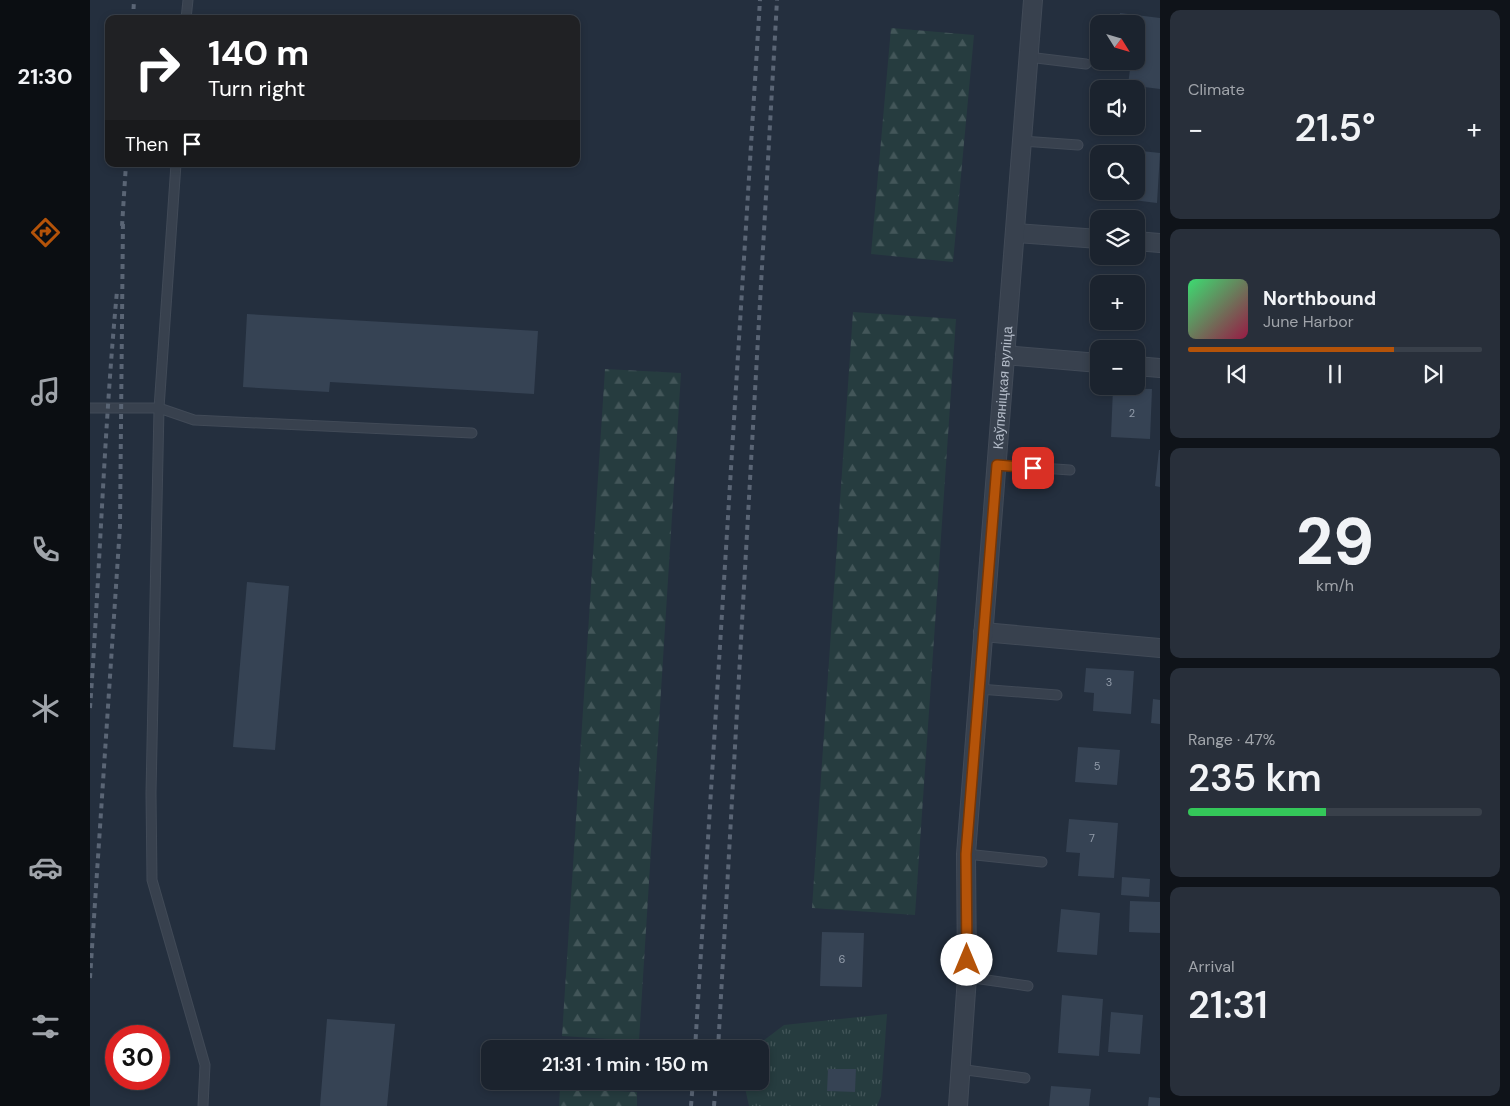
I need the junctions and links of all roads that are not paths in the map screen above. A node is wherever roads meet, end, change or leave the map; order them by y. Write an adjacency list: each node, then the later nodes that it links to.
1 (188, 0): 3 (lane)
2 (1033, 0): 4 (street, Каўпяніцкая вуліца)
3 (186, 15)
4 (1028, 57): 5 (lane); 6 (street, Каўпяніцкая вуліца)
5 (1086, 64)
6 (1022, 141): 7 (lane); 9 (street, Каўпяніцкая вуліца)
7 (1078, 145)
8 (176, 167): 18 (lane)
9 (1014, 233): 10 (street); 13 (street, Каўпяніцкая вуліца)
10 (1090, 238)
11 (1145, 242): 12 (street)
12 (1160, 243)
13 (1005, 355): 14 (street); 20 (street, Каўпяніцкая вуліца)
14 (1090, 362)
15 (1145, 367): 16 (street)
16 (1160, 368)
17 (90, 408): 18 (lane)
18 (159, 408): 19 (lane); 32 (lane)
19 (472, 433)
20 (997, 465): 21 (lane); 22 (street, Каўпяніцкая вуліца)
21 (1070, 470)
22 (983, 632): 23 (street); 24 (street, Каўпяніцкая вуліца)
23 (1160, 648)
24 (979, 689): 25 (lane); 26 (street, Каўпяніцкая вуліца)
25 (1057, 695)
26 (966, 854): 27 (lane); 28 (street, Каўпяніцкая вуліца)
27 (1042, 862)
28 (967, 977): 29 (lane); 30 (street, Каўпяніцкая вуліца)
29 (1028, 986)
30 (959, 1069): 31 (lane); 33 (street, Каўпяніцкая вуліца)
31 (1025, 1078)
32 (203, 1106)
33 (958, 1106)

